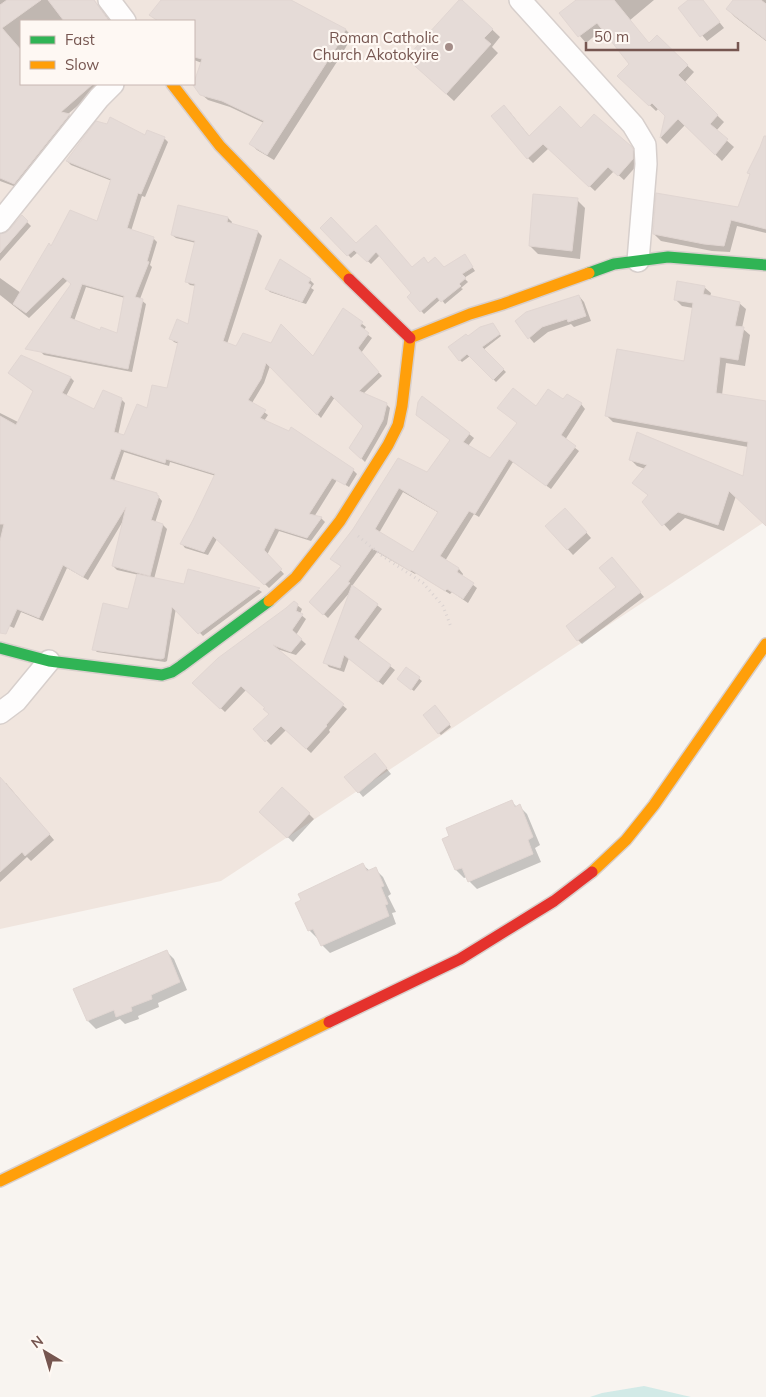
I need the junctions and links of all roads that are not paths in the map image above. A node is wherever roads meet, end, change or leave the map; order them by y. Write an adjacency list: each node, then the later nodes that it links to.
1 (109, 0): 3 (street)
2 (520, 0): 7 (street)
3 (124, 20)
4 (112, 85): 6 (street)
5 (173, 85): 9 (street)
6 (0, 222)
7 (638, 261): 8 (street); 9 (street)
8 (766, 264)
9 (410, 338): 12 (street)
10 (766, 644): 14 (street)
11 (0, 648): 12 (street)
12 (50, 661): 13 (street)
13 (0, 713)
14 (0, 1181)

